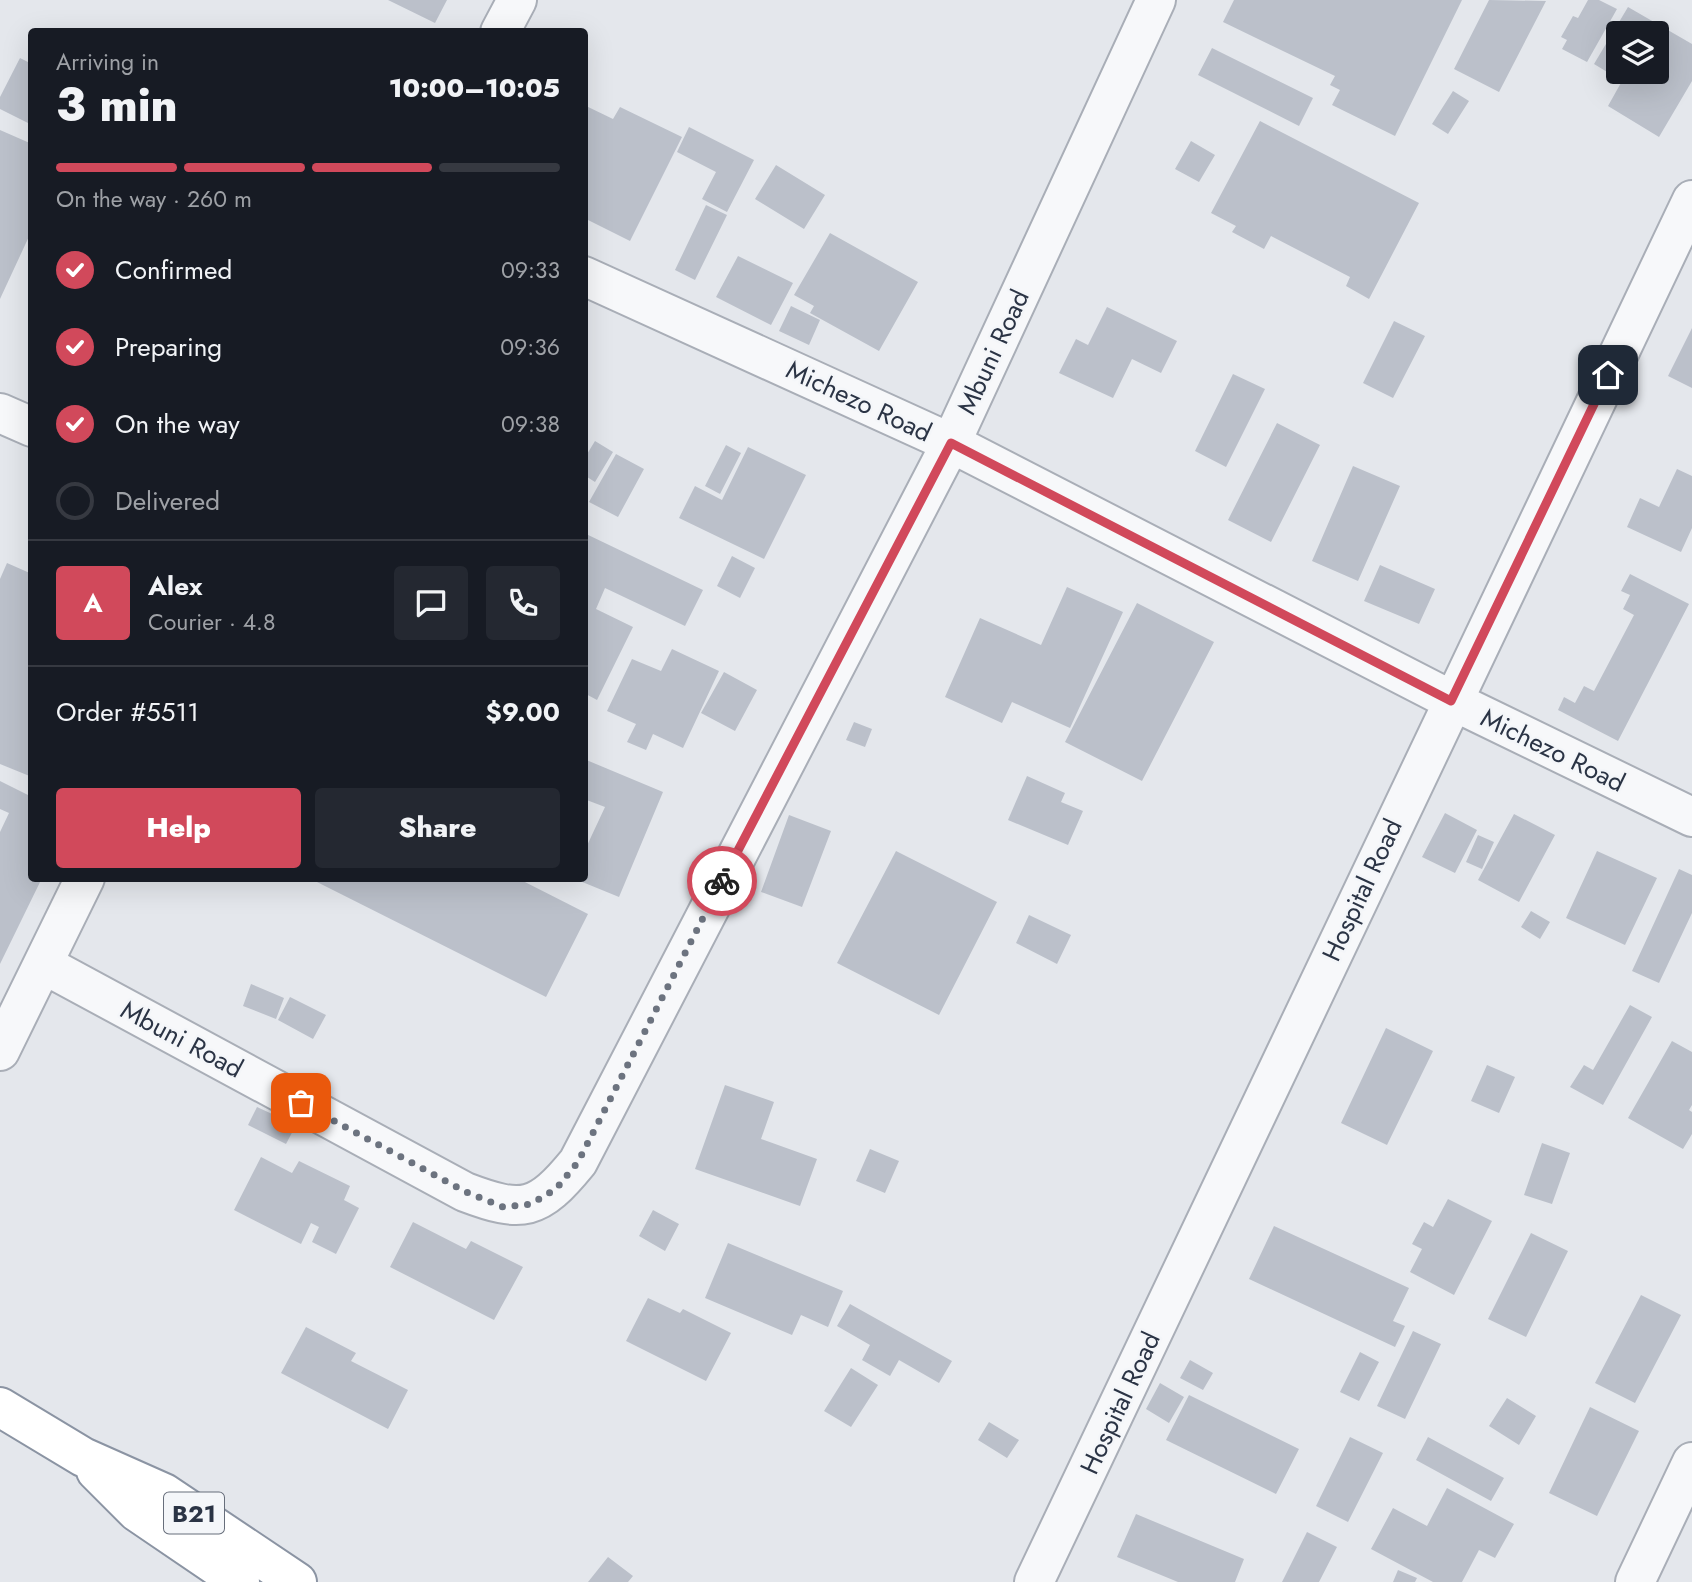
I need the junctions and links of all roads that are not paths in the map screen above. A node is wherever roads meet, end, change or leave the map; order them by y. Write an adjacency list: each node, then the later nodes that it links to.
1 (517, 0): 3 (street)
2 (1156, 0): 8 (street, Mbuni Road)
3 (502, 28)
4 (1692, 200): 9 (street, Hospital Road)
5 (588, 278): 8 (street, Michezo Road)
6 (0, 413): 7 (street)
7 (28, 425)
8 (951, 443): 9 (street, Michezo Road); 12 (street, Mbuni Road)
9 (1451, 701): 10 (street, Michezo Road); 19 (street, Hospital Road)
10 (1692, 817)
11 (83, 882): 12 (street)
12 (43, 964): 13 (street)
13 (0, 1051)
14 (0, 1407): 15 (highway, B21)
15 (83, 1457): 17 (highway, B21); 18 (highway, B21)
16 (1692, 1462): 20 (street)
17 (240, 1582)
18 (298, 1582)
19 (1034, 1582)
20 (1634, 1582)

